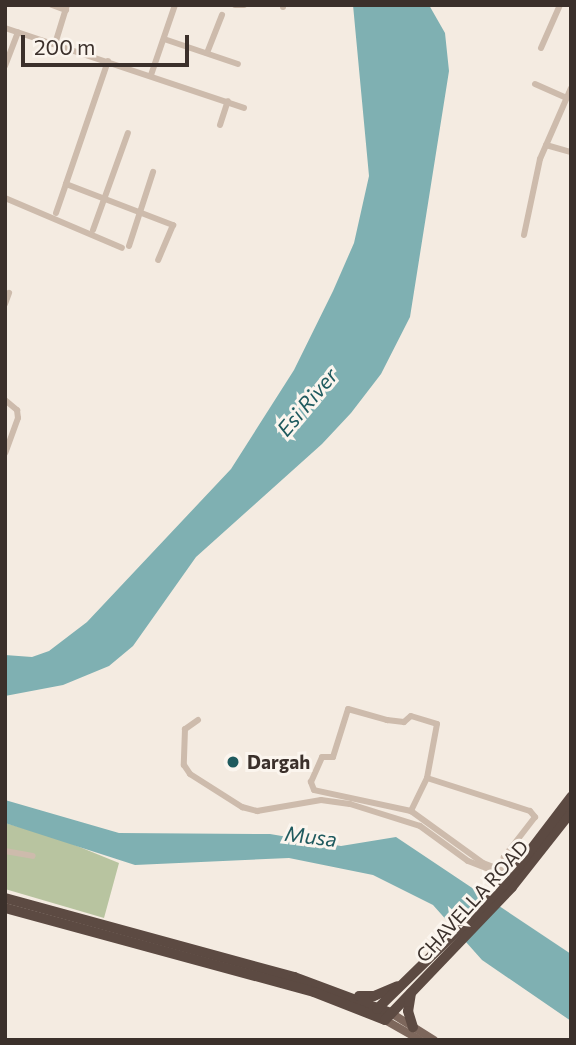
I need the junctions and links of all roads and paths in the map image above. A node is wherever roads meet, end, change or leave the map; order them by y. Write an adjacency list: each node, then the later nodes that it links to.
1 (52, 5): 6 (street)
2 (175, 5): 10 (street)
3 (235, 5): 4 (street)
4 (244, 5)
5 (560, 5): 12 (street)
6 (66, 8): 11 (street)
7 (222, 15): 13 (street)
8 (5, 28): 9 (street)
9 (18, 32): 11 (street); 16 (street)
10 (163, 39): 13 (street); 17 (street)
11 (55, 44): 14 (street)
12 (541, 48)
13 (207, 53): 15 (street)
14 (108, 61): 17 (street); 28 (street)
15 (239, 64)
16 (5, 66)
17 (151, 75): 21 (street)
18 (535, 85): 20 (street)
19 (571, 88): 20 (street)
20 (566, 98): 25 (street)
21 (228, 101): 22 (street); 23 (street)
22 (244, 108)
23 (220, 125)
24 (128, 133): 30 (street)
25 (546, 145): 26 (street); 34 (street)
26 (571, 152)
27 (153, 172): 31 (street)
28 (66, 184): 30 (street); 32 (street)
29 (5, 198): 31 (street)
30 (104, 199): 31 (street); 33 (street)
31 (141, 212): 35 (street)
32 (56, 213)
33 (93, 230)
34 (524, 235)
35 (158, 260)
36 (9, 293): 37 (street)
37 (5, 304)
38 (5, 400): 39 (street)
39 (5, 453)
40 (198, 720): 47 (street)
41 (427, 778): 43 (street); 43 (street); 47 (street)
42 (571, 797): 47 (highway, CHAVELLA ROAD)
43 (411, 811): 47 (street)
44 (571, 812): 47 (highway, CHAVELLA ROAD)
45 (5, 852): 46 (street)
46 (33, 856)
47 (506, 866): 50 (highway, CHAVELLA ROAD); 52 (highway, CHAVELLA ROAD)
48 (5, 898): 51 (highway)
49 (5, 908): 53 (highway)
50 (402, 984): 51 (highway); 53 (highway, CHAVELLA ROAD)
51 (317, 985): 53 (highway)
52 (411, 993): 53 (highway, CHAVELLA ROAD); 54 (highway)
53 (384, 1011): 54 (main road); 55 (main road)
54 (413, 1027): 56 (main road)
55 (421, 1040)
56 (434, 1040)

